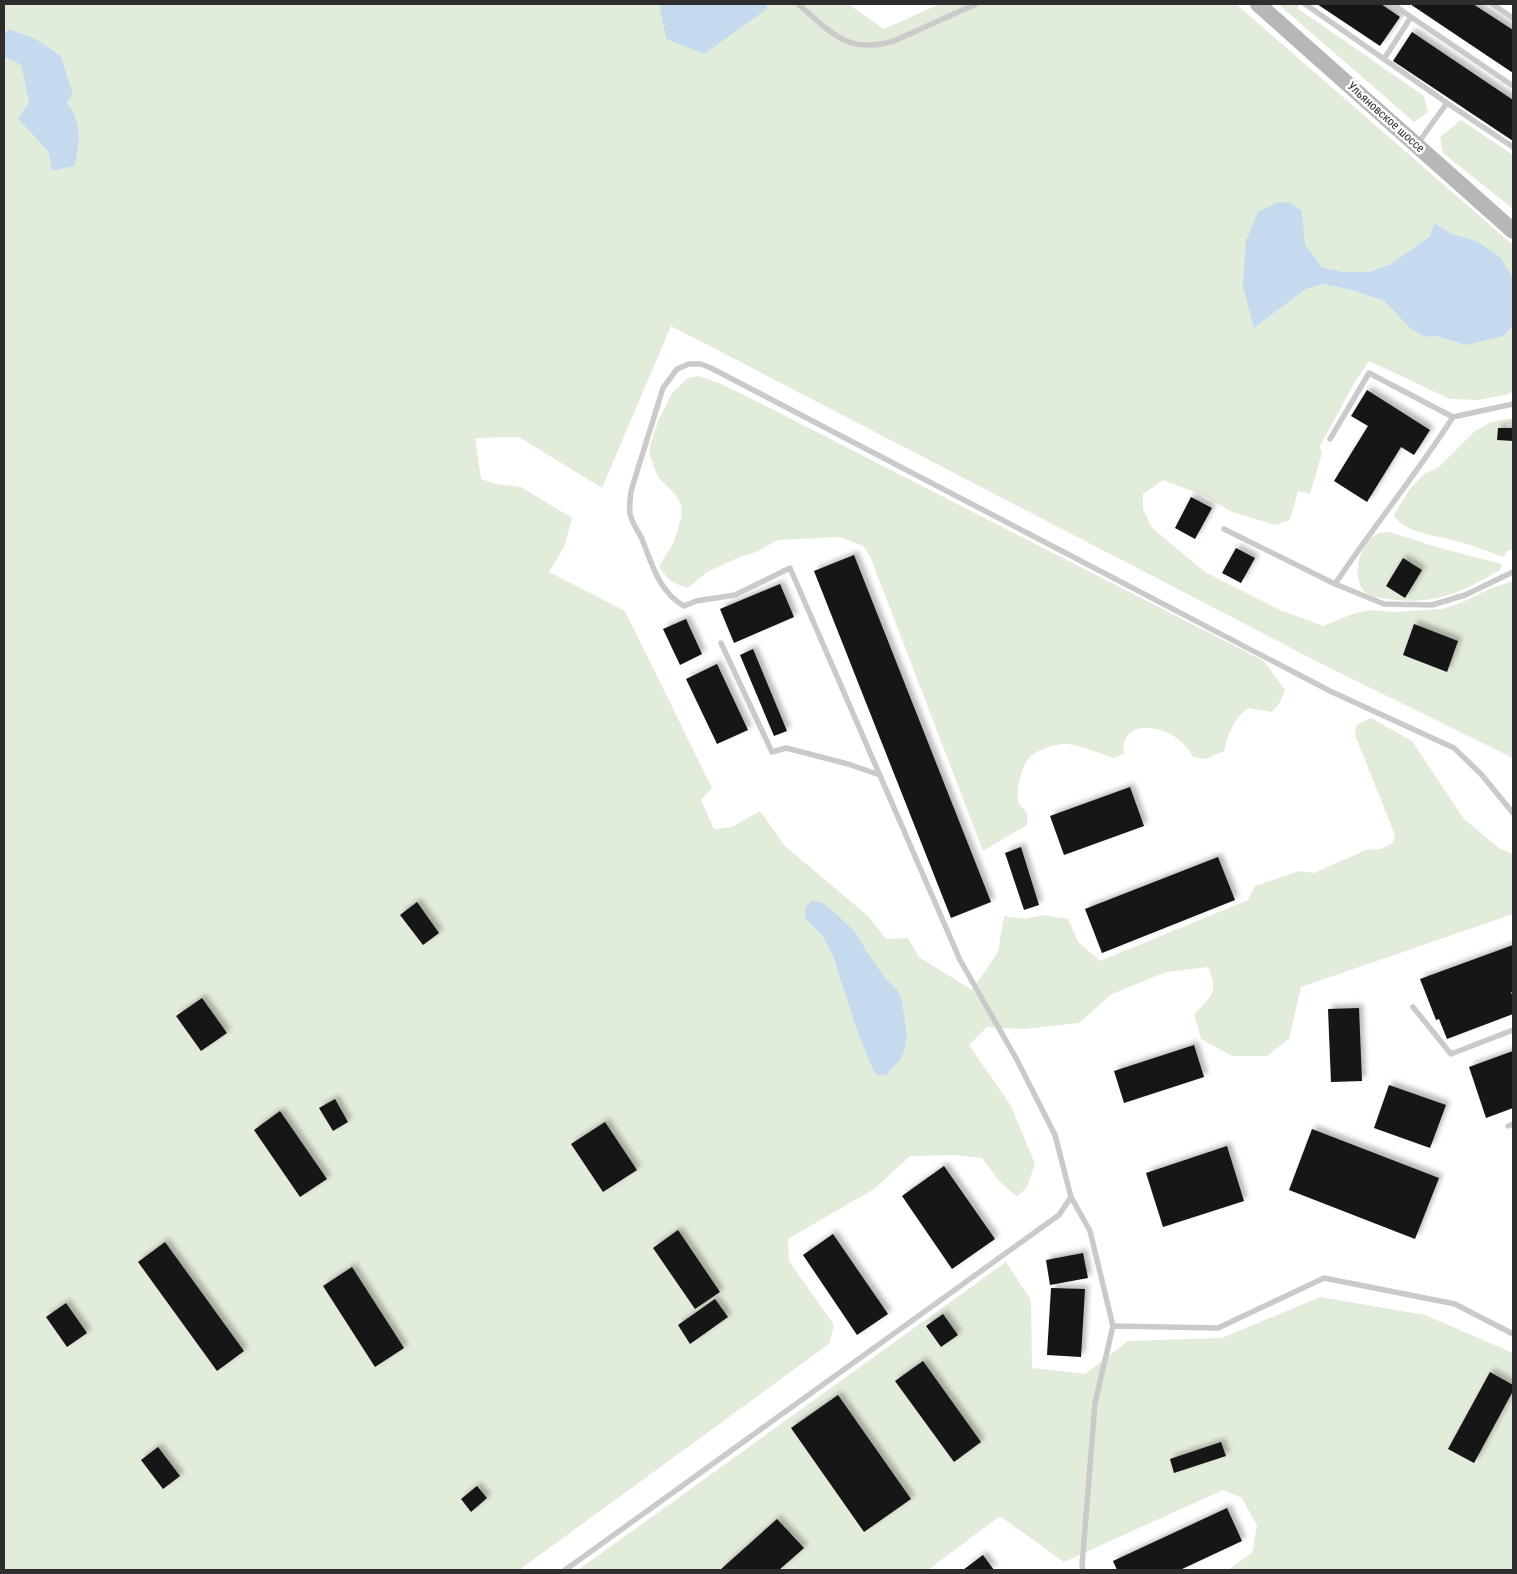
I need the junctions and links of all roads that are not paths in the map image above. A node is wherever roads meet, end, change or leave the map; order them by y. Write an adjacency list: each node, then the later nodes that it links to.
1 (798, 4): 2 (lane)
2 (976, 4)
3 (1258, 4): 12 (main road, Ульяновское шоссе)
4 (1305, 4): 9 (lane)
5 (1392, 4): 7 (lane)
6 (1492, 4): 8 (lane)
7 (1411, 17): 9 (lane); 10 (lane)
8 (1513, 18)
9 (1384, 58): 11 (lane)
10 (1513, 86)
11 (1448, 103): 12 (lane); 13 (lane)
12 (1416, 144): 14 (main road, Ульяновское шоссе)
13 (1513, 147)
14 (1513, 231)
15 (1513, 404): 16 (lane)
16 (1452, 418): 17 (lane); 20 (lane)
17 (1330, 439)
18 (1224, 529): 20 (lane)
19 (1513, 572): 20 (lane)
20 (1335, 584)
21 (721, 643): 22 (lane)
22 (880, 775): 23 (lane); 26 (lane)
23 (1513, 813)
24 (1413, 1007): 25 (lane)
25 (1513, 1030)
26 (1071, 1197): 27 (lane); 29 (lane)
27 (1113, 1326): 28 (lane); 30 (lane)
28 (1513, 1334)
29 (564, 1570)
30 (1083, 1570)

